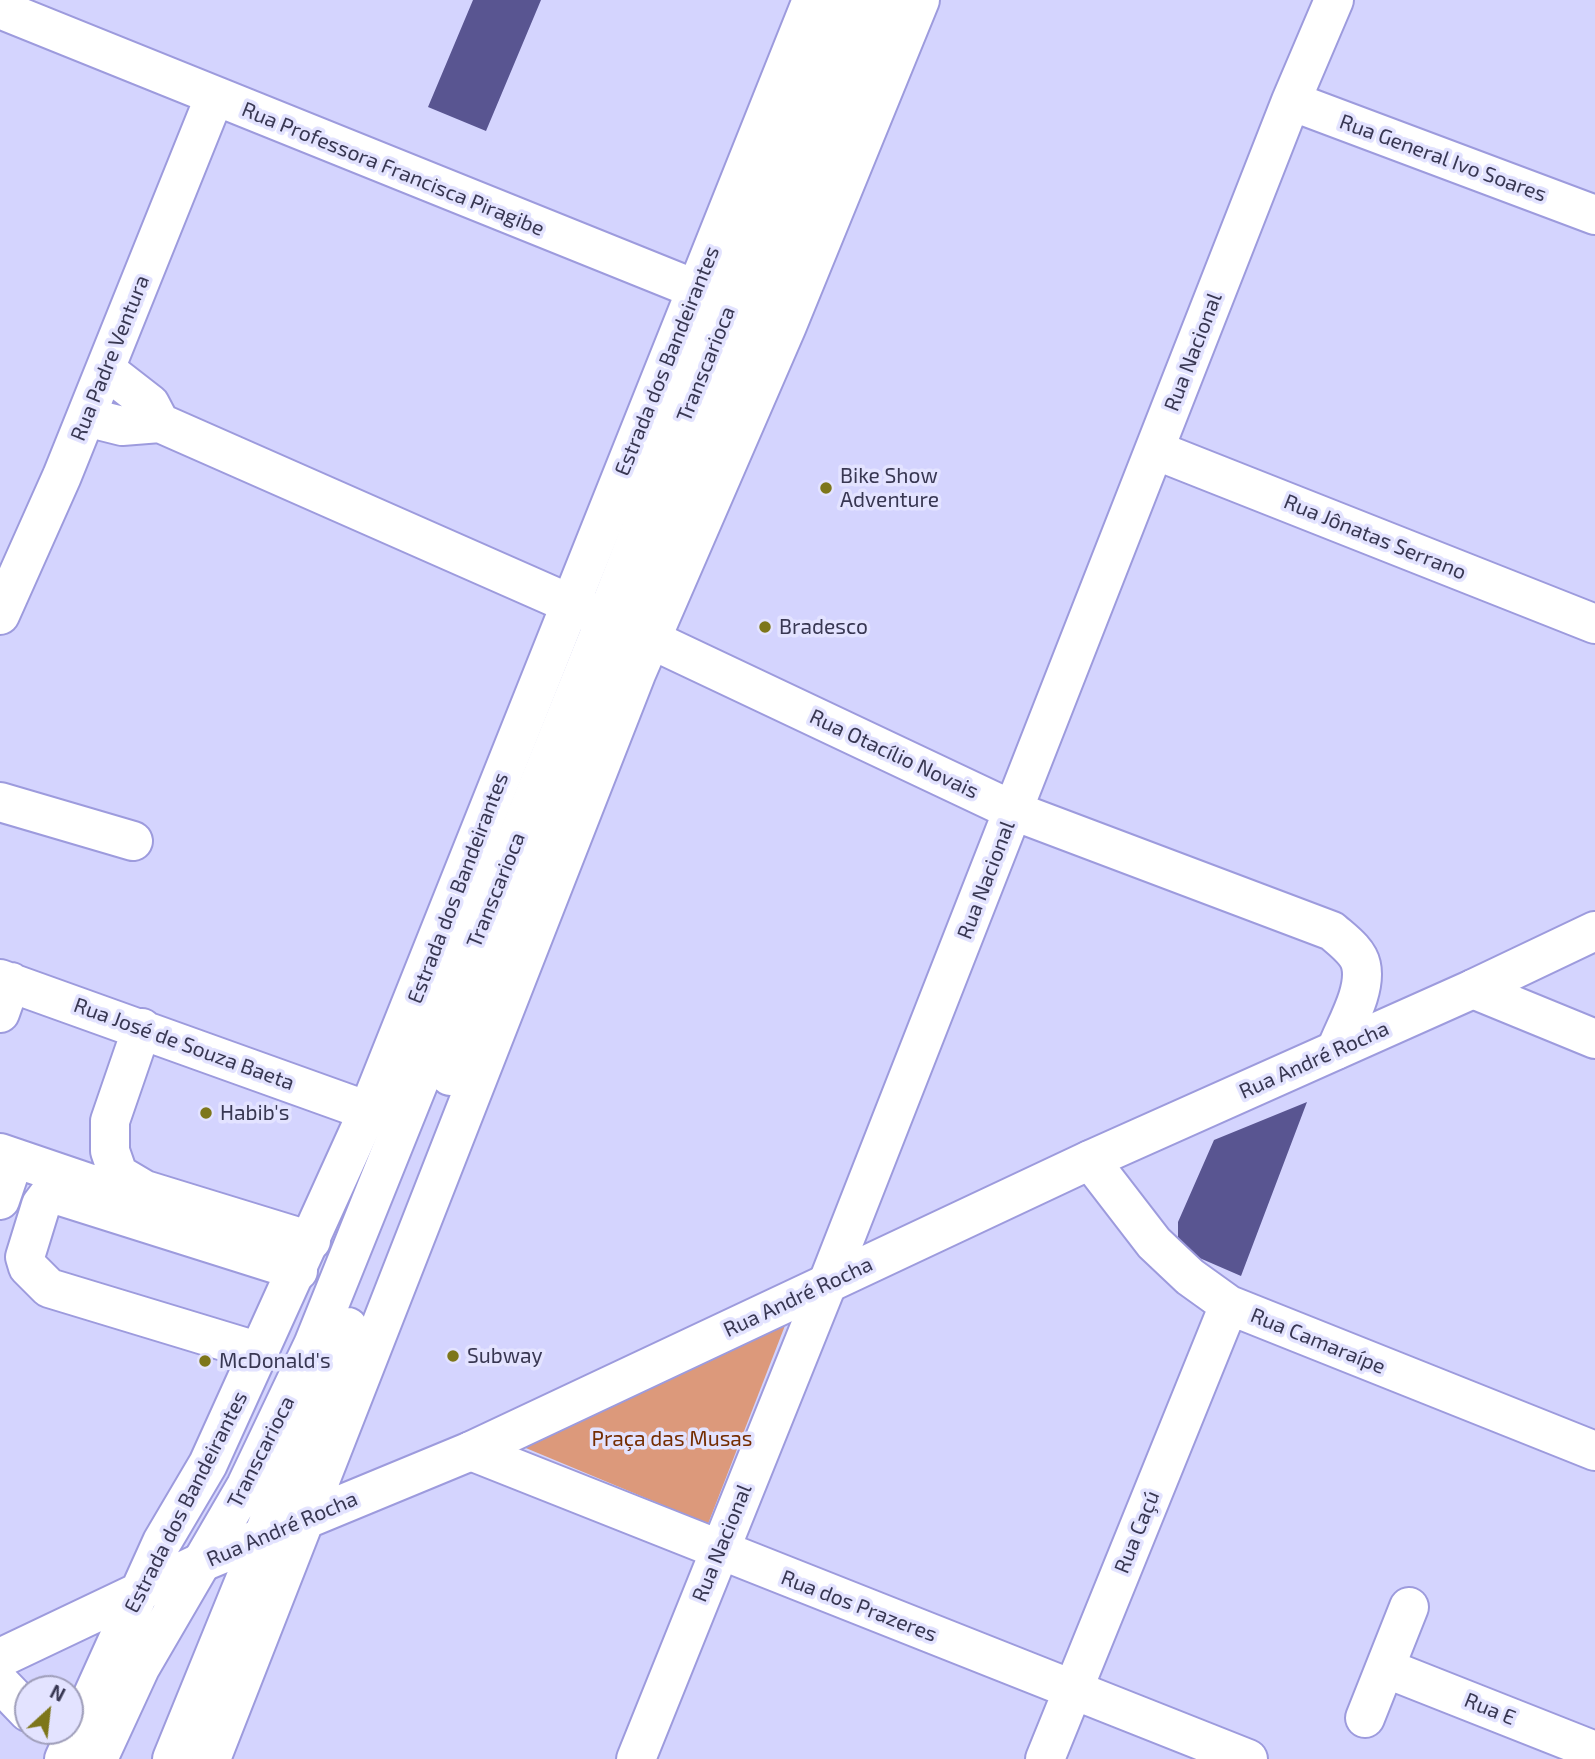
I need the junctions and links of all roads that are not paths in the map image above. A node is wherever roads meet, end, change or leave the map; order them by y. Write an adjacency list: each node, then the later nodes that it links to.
1 (812, 0): 10 (street, Estrada dos Bandeirantes)
2 (848, 0): 11 (street, Transcarioca)
3 (882, 0): 11 (street, Transcarioca)
4 (920, 0): 11 (street)
5 (1334, 0): 8 (street, Rua Nacional)
6 (0, 9): 7 (street, Rua Professora Francisca Piragibe)
7 (214, 98): 10 (street, Rua Professora Francisca Piragibe); 12 (street, Rua Padre Ventura)
8 (1291, 101): 9 (street, Rua General Ivo Soares); 15 (street, Rua Nacional)
9 (1595, 215)
10 (695, 290): 11 (street, Rua Professora Francisca Piragibe); 16 (street, Estrada dos Bandeirantes)
11 (759, 315): 19 (street); 19 (street, Transcarioca)
12 (106, 369): 13 (street, Rua Padre Ventura); 14 (street)
13 (86, 417): 14 (street); 17 (street, Rua Padre Ventura)
14 (160, 423): 16 (street, Rua Otacílio Novais)
15 (1155, 450): 18 (street, Rua Jônatas Serrano); 21 (street, Rua Nacional)
16 (570, 606): 19 (street, Rua Otacílio Novais); 29 (street, Estrada dos Bandeirantes)
17 (0, 615)
18 (1595, 624)
19 (629, 630): 21 (street, Rua Otacílio Novais); 39 (street); 40 (street, Transcarioca); 42 (street, Transcarioca)
20 (0, 802): 22 (street)
21 (1013, 811): 28 (street, Rua Otacílio Novais); 34 (street, Rua Nacional)
22 (133, 841)
23 (1595, 931): 24 (street, Rua André Rocha)
24 (1473, 989): 27 (street); 28 (street, Rua André Rocha)
25 (4, 991): 26 (street, Rua José de Souza Baeta)
26 (142, 1028): 29 (street, Rua José de Souza Baeta); 33 (street)
27 (1595, 1038)
28 (1335, 1050): 31 (street, Rua André Rocha)
29 (368, 1111): 33 (street, Estrada dos Bandeirantes)
30 (7, 1156): 32 (street); 33 (street)
31 (1090, 1160): 34 (street, Rua André Rocha); 35 (street, Rua Camaraípe)
32 (0, 1200)
33 (305, 1255): 36 (street, Estrada dos Bandeirantes); 36 (street)
34 (828, 1282): 37 (street, Rua André Rocha); 41 (street, Rua Nacional)
35 (1229, 1305): 38 (street, Rua Camaraípe); 48 (street, Rua Caçú)
36 (260, 1352): 43 (street, Estrada dos Bandeirantes)
37 (471, 1451): 39 (street, Rua André Rocha); 41 (street, Rua dos Prazeres)
38 (1595, 1451)
39 (304, 1520): 40 (street, Rua André Rocha); 54 (street)
40 (262, 1537): 42 (street, Rua André Rocha); 53 (street, Transcarioca)
41 (718, 1551): 48 (street, Rua dos Prazeres); 55 (street, Rua Nacional)
42 (200, 1563): 43 (street, Rua André Rocha); 51 (street, Transcarioca)
43 (140, 1591): 45 (street, Rua André Rocha); 51 (street, Estrada dos Bandeirantes)
44 (1409, 1607): 46 (street)
45 (0, 1658)
46 (1385, 1668): 50 (street); 52 (street, Rua E)
47 (0, 1684): 49 (street)
48 (1073, 1690): 56 (street, Rua Caçú); 57 (street, Rua dos Prazeres)
49 (14, 1698)
50 (1365, 1718)
51 (70, 1750)
52 (1595, 1751)
53 (172, 1759)
54 (211, 1759)
55 (636, 1759)
56 (1045, 1759)
57 (1248, 1759)

